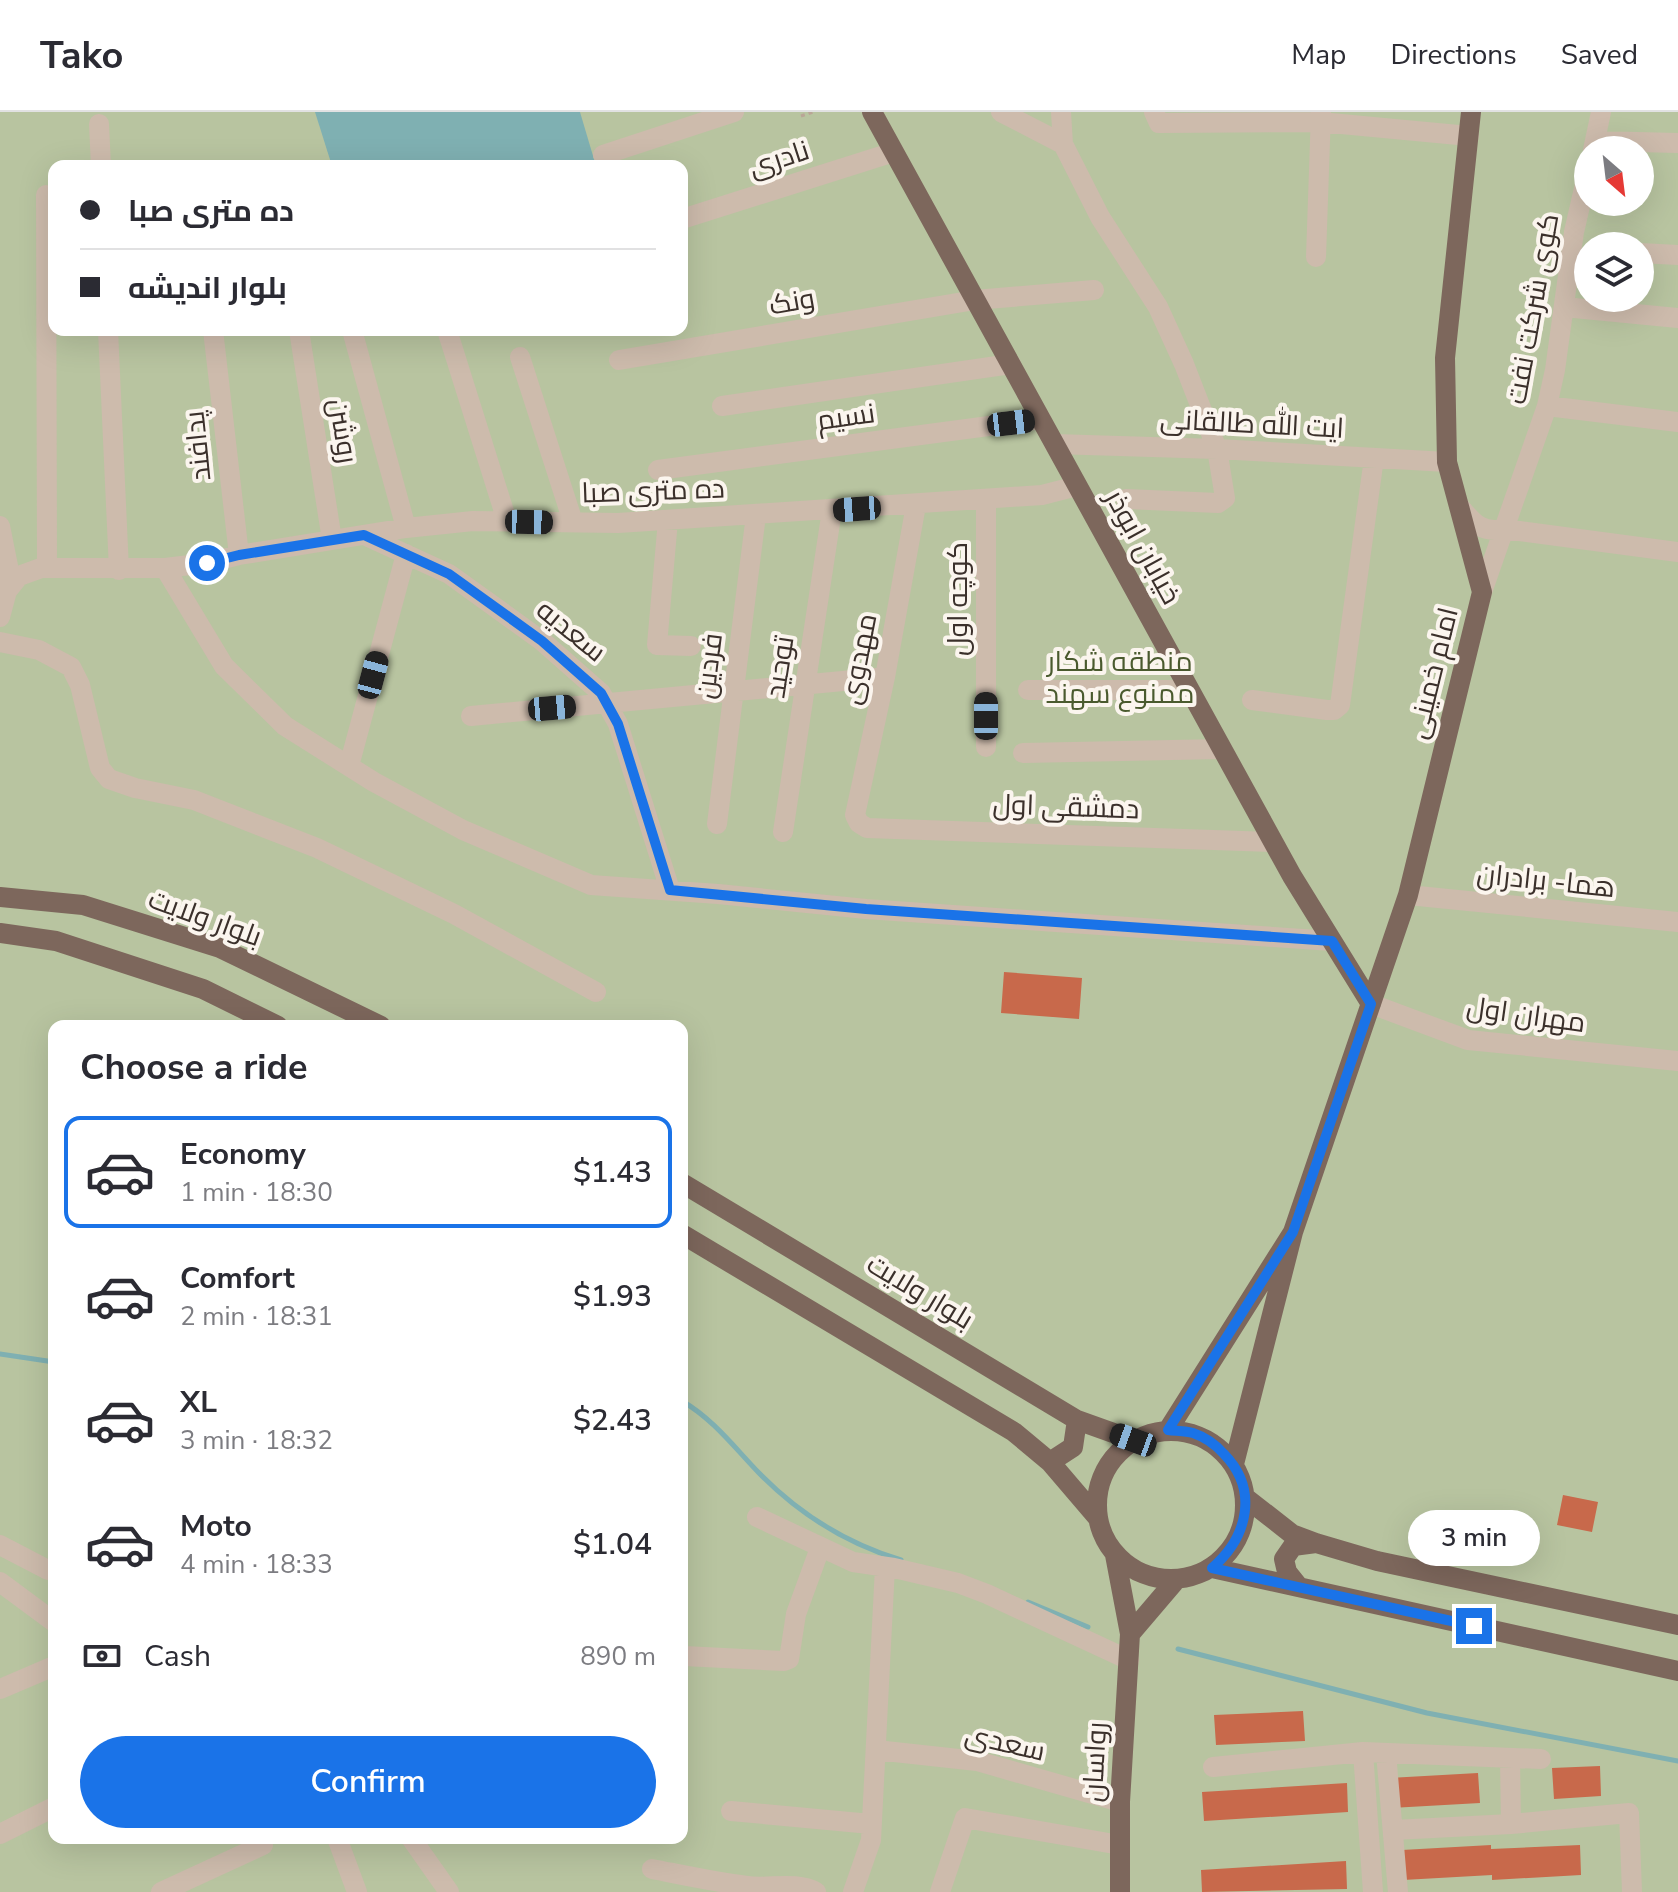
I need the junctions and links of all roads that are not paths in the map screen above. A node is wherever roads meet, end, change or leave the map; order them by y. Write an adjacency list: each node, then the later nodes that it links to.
1 (734, 112): 16 (street)
2 (872, 112): 15 (main road, خیابان ابوذر)
3 (1001, 112): 13 (street)
4 (1061, 112): 13 (street)
5 (1154, 112): 8 (street)
6 (1471, 112): 10 (main road, امام خمینی)
7 (1601, 112): 11 (street)
8 (1320, 117): 10 (street); 22 (street)
9 (99, 124): 17 (street)
10 (1469, 136): 43 (main road, امام خمینی)
11 (1596, 136)
12 (1678, 143): 14 (street)
13 (1063, 144): 41 (street)
14 (1654, 144)
15 (894, 152): 19 (street, نادری); 25 (main road, خیابان ابوذر)
16 (603, 155)
17 (101, 160)
18 (46, 195): 63 (street)
19 (688, 217)
20 (1654, 254): 21 (street)
21 (1678, 255)
22 (1316, 257)
23 (1574, 271): 26 (street, کوی شرکت نفت)
24 (1094, 290): 25 (street, ونک)
25 (975, 300): 34 (street, ونک); 35 (main road, خیابان ابوذر)
26 (1564, 307): 27 (street); 37 (street, کوی شرکت نفت)
27 (1678, 318)
28 (108, 336): 65 (street)
29 (214, 336): 62 (street, پدافند)
30 (300, 336): 59 (street, روشن)
31 (354, 336): 56 (street)
32 (449, 336): 53 (street)
33 (520, 357): 54 (street)
34 (619, 360)
35 (1011, 364): 36 (street); 38 (main road, خیابان ابوذر)
36 (722, 406)
37 (1547, 406): 39 (street); 57 (street, کوی شرکت نفت)
38 (1041, 419): 40 (main road, خیابان ابوذر); 44 (street, نسیم)
39 (1678, 422)
40 (1054, 444): 41 (street, ایت الله طالقانی); 45 (main road, خیابان ابوذر)
41 (1217, 449): 42 (street, ایت الله طالقانی); 46 (street)
42 (1374, 458): 43 (street, ایت الله طالقانی); 76 (street)
43 (1447, 462): 49 (main road, امام خمینی)
44 (658, 470)
45 (1077, 486): 47 (street, ده متری صبا); 74 (main road, خیابان ابوذر)
46 (1126, 499)
47 (986, 500): 48 (street, ده متری صبا); 79 (street, کوچه اول)
48 (916, 505): 50 (street, ده متری صبا); 71 (street, مهدوی)
49 (1460, 507): 57 (street); 67 (main road, امام خمینی)
50 (832, 510): 51 (street, ده متری صبا); 72 (street, توحید)
51 (756, 515): 52 (street, ده متری صبا); 75 (street, فردین)
52 (668, 520): 54 (street, ده متری صبا); 70 (street)
53 (507, 521): 54 (street, ده متری صبا); 56 (street, ده متری صبا)
54 (573, 522)
55 (0, 526): 66 (street)
56 (406, 528): 58 (street, ده متری صبا)
57 (1504, 529): 60 (street); 67 (street, کوی شرکت نفت)
58 (364, 535): 59 (street, ده متری صبا); 61 (street, سعدیه)
59 (332, 540): 62 (street, ده متری صبا)
60 (1678, 552)
61 (406, 554): 77 (street, سعدیه); 82 (street)
62 (239, 555): 64 (street, ده متری صبا)
63 (44, 568): 65 (street, ده متری صبا); 66 (street)
64 (165, 568): 65 (street, ده متری صبا); 82 (street)
65 (119, 570)
66 (7, 591): 68 (street)
67 (1482, 592): 88 (main road, امام خمینی)
68 (0, 617)
69 (0, 642): 93 (street)
70 (691, 646)
71 (885, 677): 72 (street); 83 (street, مهدوی)
72 (805, 685): 75 (street); 85 (street, توحید)
73 (1028, 690): 74 (street)
74 (1189, 690): 80 (main road, خیابان ابوذر)
75 (734, 691): 77 (street); 84 (street, فردین)
76 (1252, 700)
77 (607, 703): 78 (street); 87 (street, سعدیه)
78 (471, 716)
79 (986, 747)
80 (1222, 749): 81 (street); 86 (main road, خیابان ابوذر)
81 (1023, 753)
82 (349, 766): 87 (street)
83 (859, 823): 86 (street, دمشقی اول)
84 (717, 824)
85 (783, 832)
86 (1273, 842): 92 (main road, خیابان ابوذر)
87 (670, 890): 92 (street)
88 (1408, 895): 90 (street, هما- برادران); 94 (main road, امام خمینی)
89 (0, 897): 96 (main road, بلوار ولایت)
90 (1678, 922)
91 (0, 933): 95 (main road)
92 (1332, 941): 94 (main road, خیابان ابوذر)
93 (596, 992)
94 (1371, 1004): 97 (street, مهران اول); 99 (main road, امام خمینی)
95 (265, 1020)
96 (369, 1020)
97 (1678, 1061)
98 (688, 1187): 101 (main road, بلوار ولایت)
99 (1293, 1232): 102 (main road); 105 (main road)
100 (688, 1238): 104 (main road)
101 (1077, 1420): 103 (main road, بلوار ولایت); 104 (main road)
102 (1168, 1430): 103 (main road); 105 (main road)
103 (1133, 1440): 108 (main road)
104 (1050, 1462): 108 (main road)
105 (1234, 1464): 106 (main road)
106 (1246, 1498): 109 (main road); 114 (main road)
107 (757, 1517): 111 (street)
108 (1097, 1517): 112 (main road)
109 (1316, 1543): 118 (main road); 120 (main road)
110 (0, 1545): 115 (street)
111 (820, 1548): 113 (street); 122 (street)
112 (1115, 1555): 116 (main road); 121 (main road, رواسان)
113 (885, 1567): 123 (street); 127 (street)
114 (1212, 1568): 116 (main road); 118 (main road)
115 (48, 1569)
116 (1176, 1580): 121 (main road)
117 (0, 1582): 119 (street)
118 (1299, 1587): 125 (main road)
119 (48, 1618)
120 (1678, 1625)
121 (1130, 1634): 123 (main road, رواسان)
122 (688, 1656)
123 (1129, 1660): 133 (main road, رواسان)
124 (48, 1669): 126 (street)
125 (1678, 1671)
126 (0, 1689)
127 (876, 1750): 133 (street, سعدی); 136 (street)
128 (1363, 1752): 129 (street); 132 (street); 152 (street)
129 (1386, 1753): 130 (street); 138 (street)
130 (1510, 1758): 131 (street); 137 (street)
131 (1541, 1759)
132 (1213, 1767)
133 (1120, 1802): 143 (main road, رواسان)
134 (48, 1810): 139 (street)
135 (731, 1811): 136 (street)
136 (871, 1824): 149 (street)
137 (1511, 1824): 138 (street); 154 (street)
138 (1393, 1830): 153 (street)
139 (0, 1834)
140 (339, 1844): 146 (street)
141 (415, 1844): 147 (street)
142 (263, 1845): 145 (street)
143 (1120, 1845): 150 (street); 151 (main road, رواسان)
144 (652, 1869): 148 (street)
145 (161, 1892)
146 (357, 1892)
147 (449, 1892)
148 (816, 1892)
149 (853, 1892)
150 (940, 1892)
151 (1120, 1892)
152 (1373, 1892)
153 (1398, 1892)
154 (1632, 1892)

